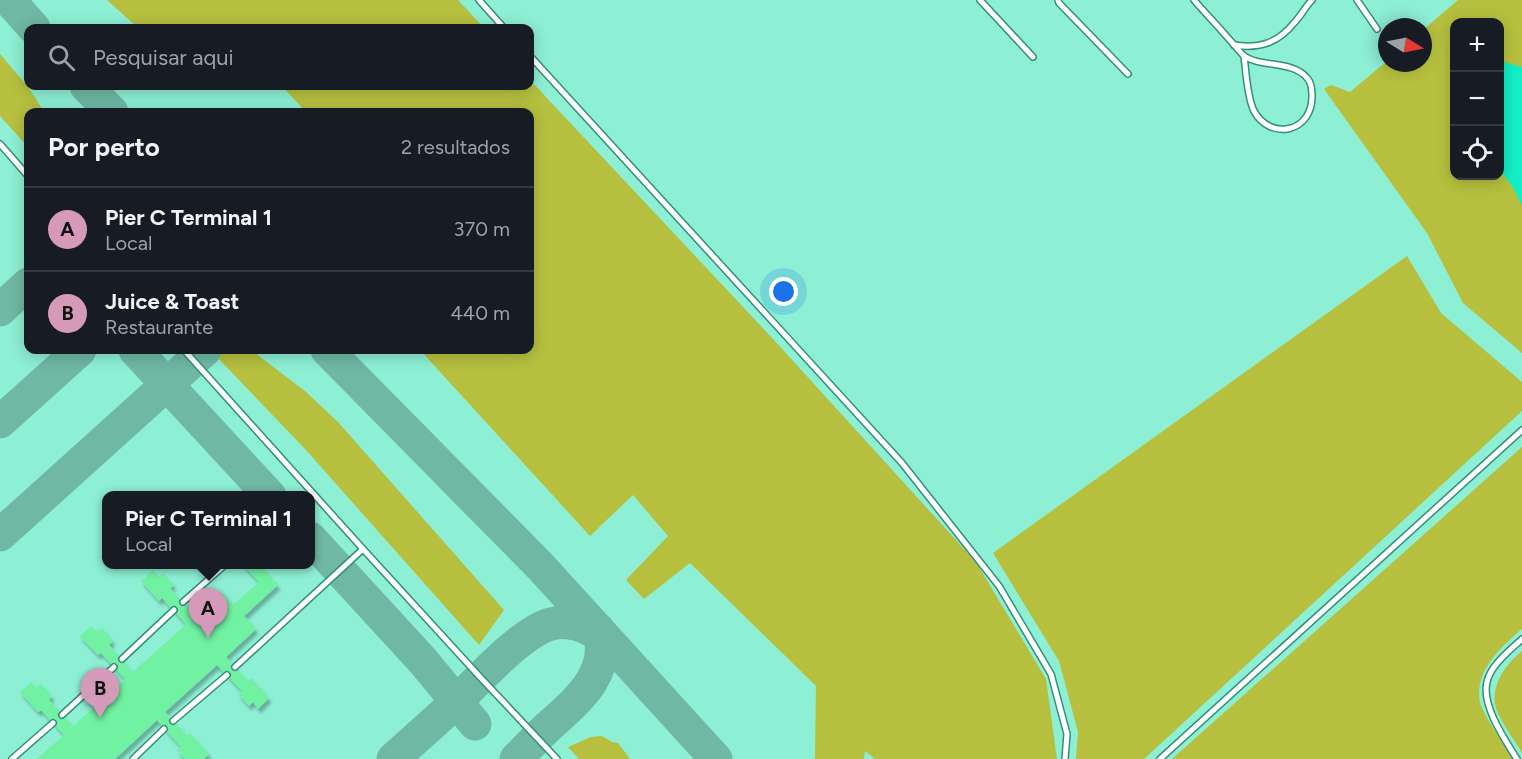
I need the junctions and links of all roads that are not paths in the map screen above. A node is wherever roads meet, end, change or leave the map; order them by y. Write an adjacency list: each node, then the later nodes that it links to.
1 (479, 0): 7 (lane)
2 (980, 0): 11 (lane)
3 (1058, 0): 13 (lane)
4 (1194, 0): 9 (lane)
5 (1312, 0): 9 (lane)
6 (1357, 0): 8 (lane)
7 (500, 24)
8 (1377, 29)
9 (1234, 45): 10 (lane)
10 (1244, 56): 10 (lane)
11 (1034, 57)
12 (534, 60): 36 (lane)
13 (1128, 74)
14 (0, 144): 15 (lane)
15 (24, 171)
16 (188, 354): 18 (lane)
17 (1522, 430): 37 (lane)
18 (308, 491)
19 (315, 498): 20 (lane)
20 (363, 549): 27 (lane); 35 (lane)
21 (220, 569): 22 (lane)
22 (183, 602)
23 (174, 610): 25 (lane)
24 (1522, 639): 38 (lane)
25 (122, 659)
26 (114, 667): 29 (lane)
27 (235, 667)
28 (227, 675): 30 (lane)
29 (62, 715)
30 (173, 721)
31 (53, 723): 33 (lane)
32 (164, 729): 34 (lane)
33 (12, 759)
34 (133, 759)
35 (557, 759)
36 (1065, 759)
37 (1160, 759)
38 (1517, 759)

